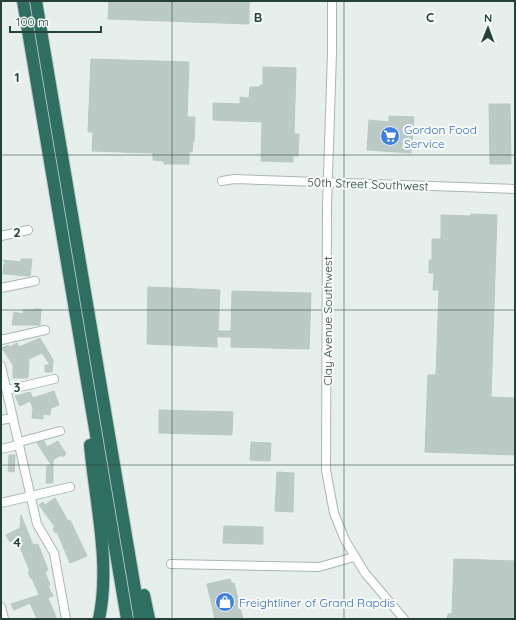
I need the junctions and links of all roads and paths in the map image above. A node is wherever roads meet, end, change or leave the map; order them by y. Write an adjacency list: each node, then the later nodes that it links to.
1 (23, 1): 12 (highway)
2 (36, 1): 19 (highway)
3 (332, 1): 5 (street, Clay Avenue Southwest)
4 (222, 181): 5 (street, 50th Street Southwest)
5 (328, 183): 6 (street, 50th Street Southwest); 26 (street, Clay Avenue Southwest)
6 (515, 189)
7 (28, 230): 8 (street)
8 (1, 236)
9 (35, 281): 10 (street)
10 (1, 288)
11 (45, 330): 13 (street)
12 (79, 339): 31 (highway); 32 (highway)
13 (1, 340)
14 (1, 366): 16 (street)
15 (54, 379): 16 (street)
16 (7, 390): 17 (street)
17 (12, 418): 18 (street); 21 (street)
18 (1, 420)
19 (108, 425): 33 (highway); 34 (highway)
20 (60, 431): 21 (street)
21 (19, 443): 22 (street); 24 (street)
22 (1, 449)
23 (70, 487): 24 (street)
24 (30, 496): 25 (street); 30 (street)
25 (1, 503)
26 (354, 557): 27 (street); 35 (street, Clay Avenue Southwest)
27 (171, 564)
28 (1, 607): 29 (street)
29 (4, 619)
30 (66, 619)
31 (99, 619)
32 (127, 619)
33 (140, 619)
34 (149, 619)
35 (404, 619)

